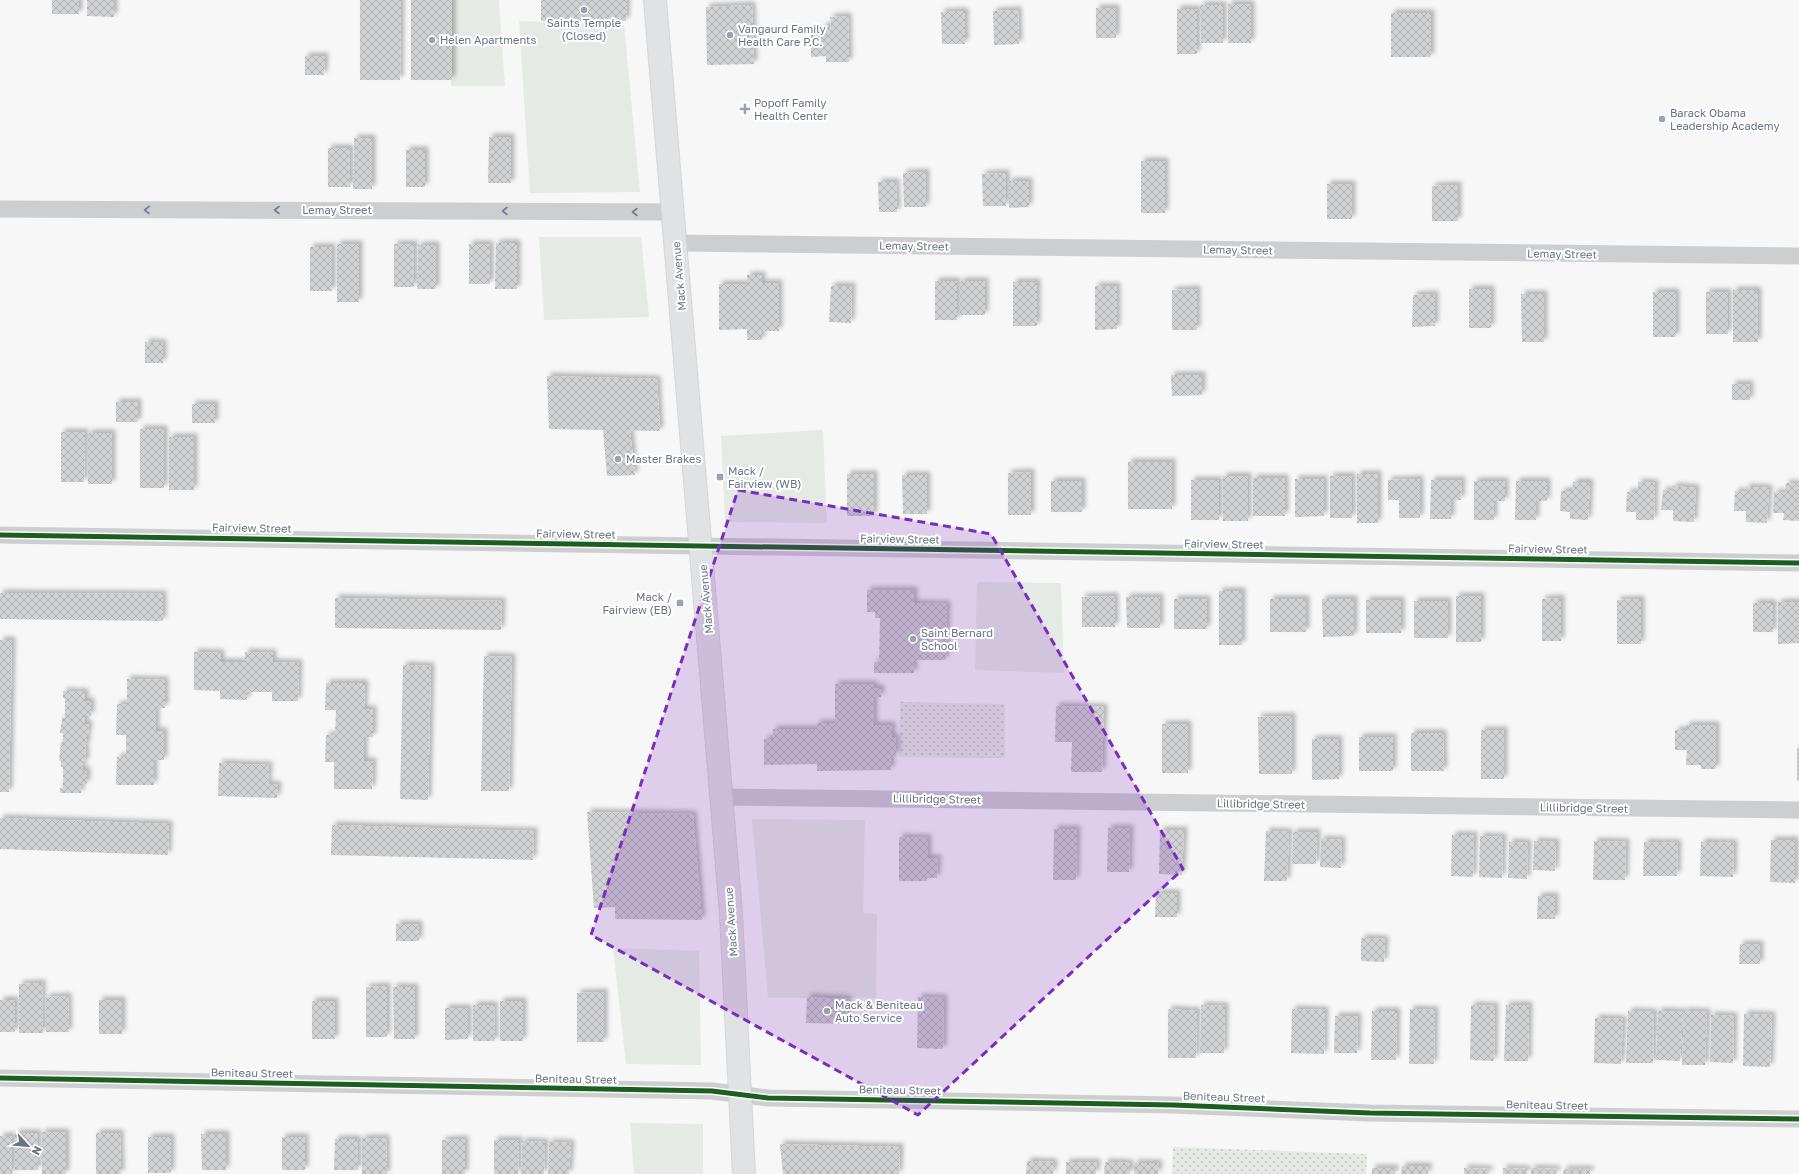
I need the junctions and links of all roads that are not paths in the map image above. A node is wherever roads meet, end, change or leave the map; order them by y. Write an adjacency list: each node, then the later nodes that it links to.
1 (656, 0): 3 (main road, Mack Avenue)
2 (0, 209): 3 (street, Lemay Street, one-way to 2)
3 (674, 212): 4 (main road, Mack Avenue)
4 (676, 243): 5 (street, Lemay Street); 7 (main road, Mack Avenue)
5 (1799, 256)
6 (0, 535): 7 (street, Fairview Street)
7 (702, 547): 8 (street, Fairview Street); 9 (main road, Mack Avenue)
8 (1799, 563)
9 (722, 797): 10 (street, Lillibridge Street); 12 (main road, Mack Avenue)
10 (1799, 810)
11 (0, 1078): 12 (street, Beniteau Street)
12 (740, 1094): 13 (street, Beniteau Street); 14 (main road, Mack Avenue)
13 (1799, 1119)
14 (744, 1174)

